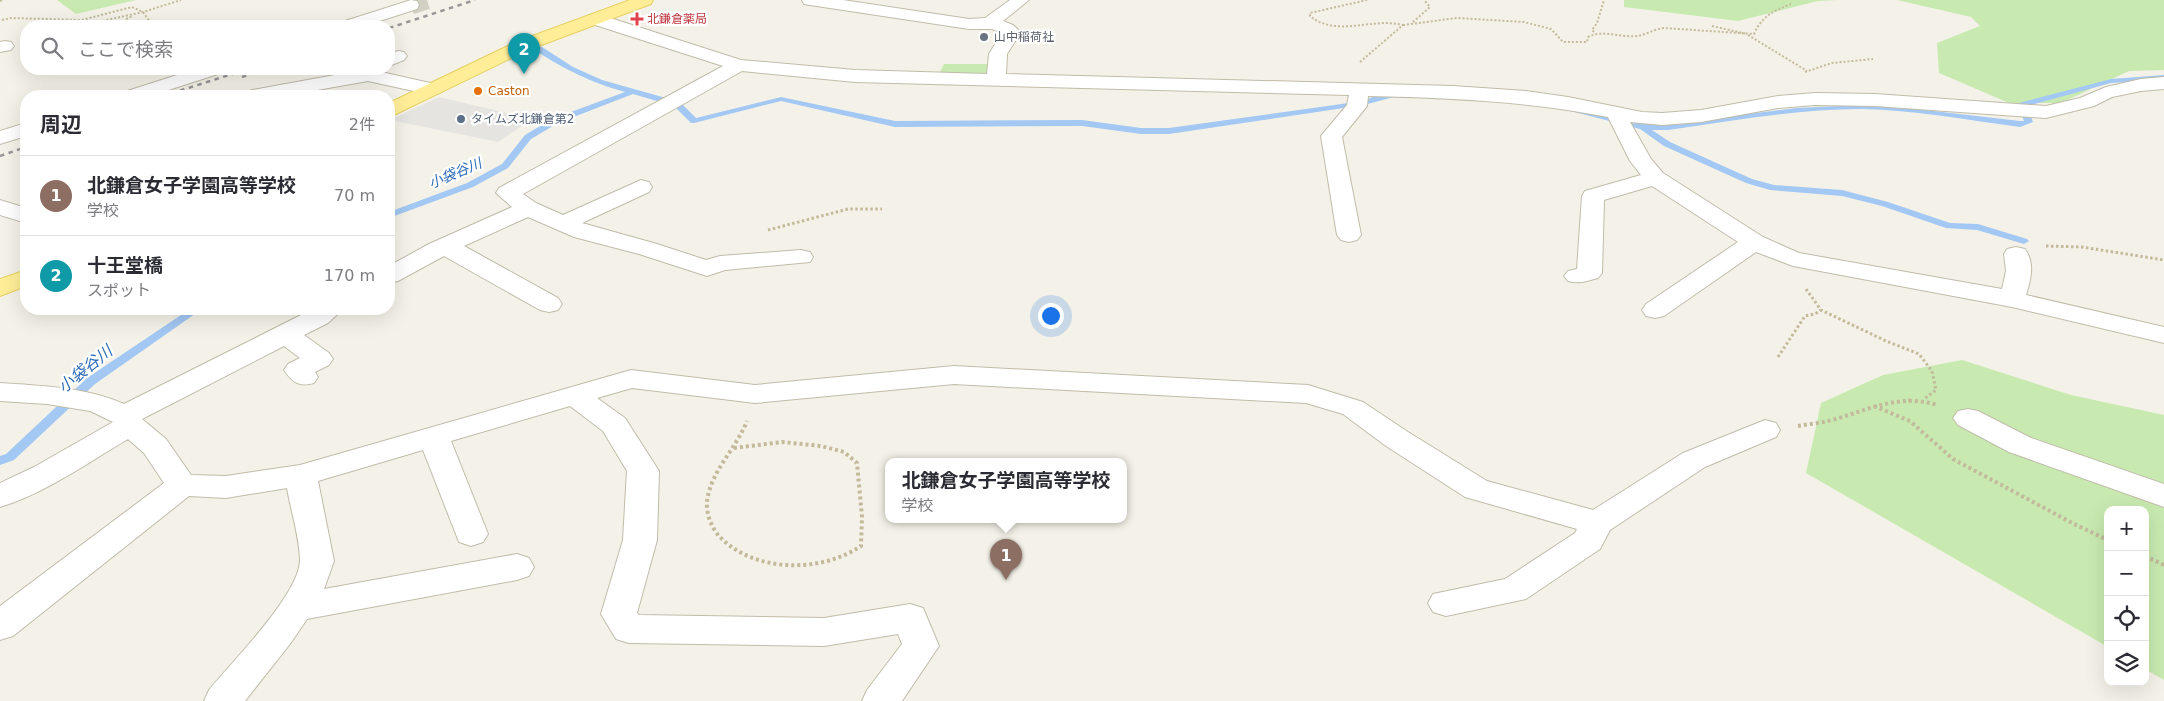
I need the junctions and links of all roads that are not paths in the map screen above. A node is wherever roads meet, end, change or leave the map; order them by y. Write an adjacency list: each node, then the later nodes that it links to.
1 (645, 0): 5 (main road)
2 (810, 0): 7 (street)
3 (1021, 0): 7 (street)
4 (411, 5): 6 (street)
5 (595, 19): 8 (street); 14 (main road)
6 (366, 20)
7 (989, 23): 12 (street)
8 (739, 65): 12 (street); 25 (street)
9 (194, 75): 15 (street)
10 (357, 75): 16 (street)
11 (383, 75): 14 (street)
12 (997, 80): 17 (street)
13 (2164, 83): 19 (street)
14 (432, 89): 18 (main road)
15 (148, 90)
16 (283, 90)
17 (1359, 91): 19 (street); 28 (street)
18 (395, 107)
19 (1616, 114): 22 (street)
20 (20, 132): 21 (street)
21 (0, 138)
22 (1655, 178): 29 (street); 34 (street)
23 (641, 187): 27 (street)
24 (0, 207): 26 (street)
25 (528, 208): 27 (street); 30 (street)
26 (20, 214)
27 (564, 223): 32 (street)
28 (1349, 235)
29 (1754, 242): 37 (street); 39 (street)
30 (445, 246): 33 (street); 38 (street)
31 (2016, 254): 37 (street)
32 (801, 257)
33 (395, 273)
34 (1577, 276)
35 (20, 280): 36 (main road)
36 (0, 288)
37 (2012, 299): 42 (street)
38 (549, 304)
39 (1655, 310)
40 (322, 315): 41 (street)
41 (285, 334): 43 (street); 47 (street)
42 (2164, 336)
43 (304, 377)
44 (0, 392): 47 (street)
45 (574, 395): 49 (street); 54 (street); 61 (street)
46 (1968, 418): 53 (street)
47 (127, 421): 51 (street); 52 (street)
48 (1765, 430): 54 (street)
49 (434, 438): 50 (street); 55 (street)
50 (301, 475): 51 (street); 58 (street)
51 (182, 485): 59 (street)
52 (0, 496)
53 (2164, 496)
54 (1597, 523): 57 (street)
55 (471, 534)
56 (517, 567): 58 (street)
57 (1446, 602)
58 (296, 608): 60 (street)
59 (0, 626)
60 (223, 701)
61 (881, 701)

